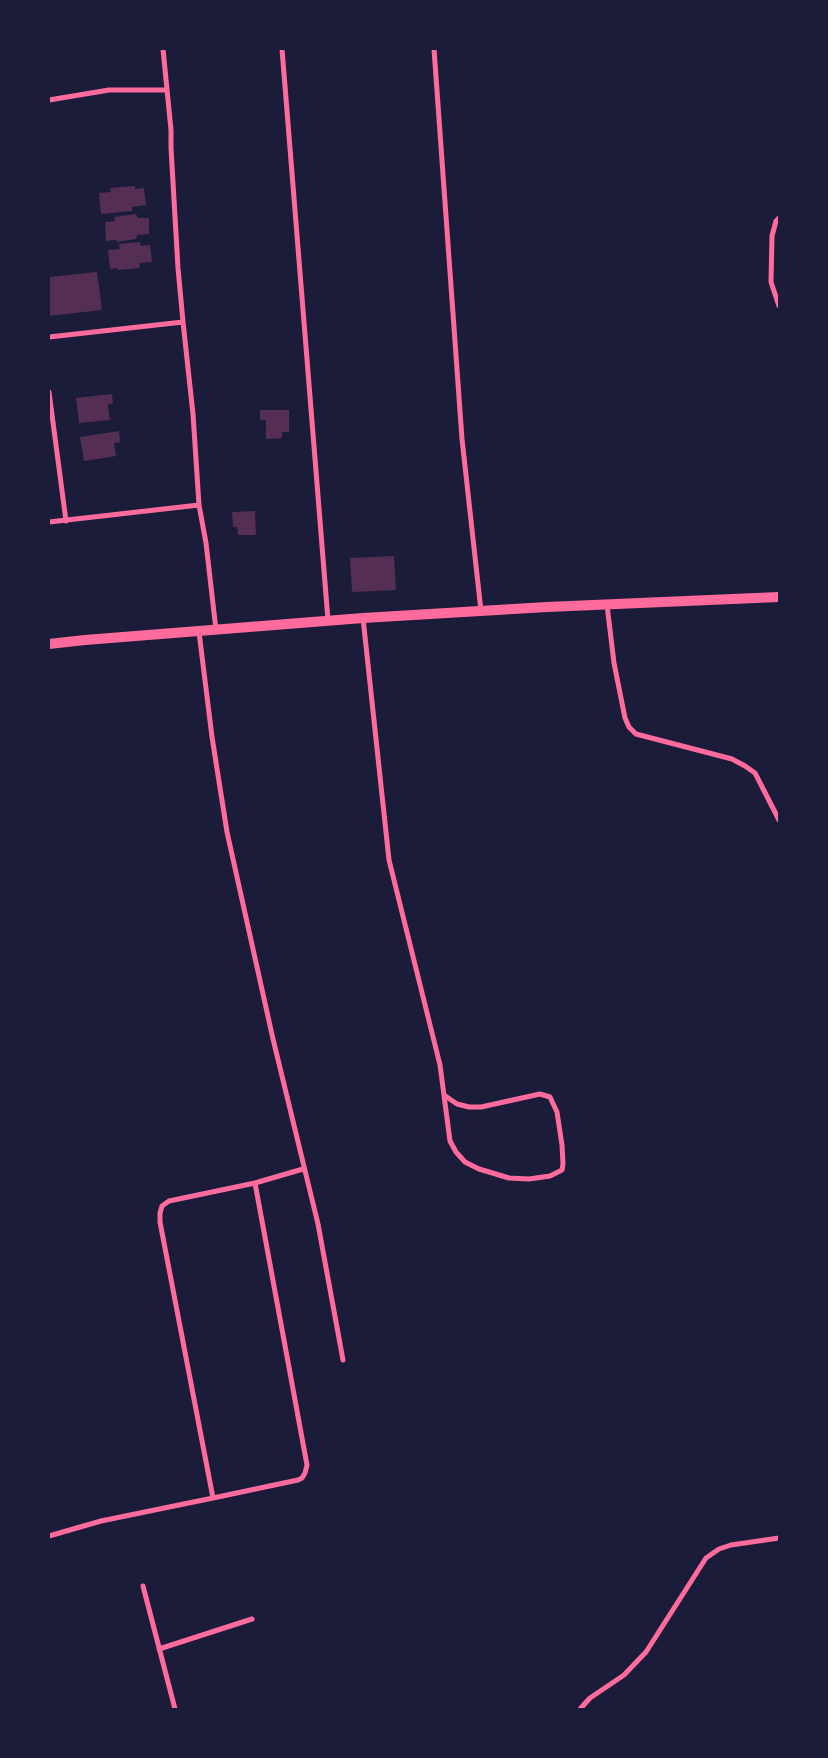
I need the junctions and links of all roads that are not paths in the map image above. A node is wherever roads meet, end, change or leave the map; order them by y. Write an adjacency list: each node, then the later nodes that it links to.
1 (163, 49): 4 (street)
2 (282, 49): 18 (street)
3 (434, 49): 16 (street)
4 (167, 90): 5 (street); 8 (street)
5 (49, 100)
6 (779, 218): 7 (street)
7 (779, 306)
8 (183, 322): 9 (street); 11 (street)
9 (49, 337)
10 (49, 392): 12 (street)
11 (199, 505): 12 (street); 19 (street)
12 (66, 520): 13 (street)
13 (49, 522)
14 (779, 597): 15 (main road)
15 (607, 604): 16 (main road); 22 (street)
16 (481, 611): 17 (main road)
17 (363, 618): 18 (main road); 23 (street)
18 (328, 621): 19 (main road)
19 (216, 630): 20 (main road)
20 (199, 632): 21 (main road); 24 (street)
21 (49, 644)
22 (779, 820)
23 (444, 1096): 23 (street)
24 (304, 1169): 25 (street); 26 (street)
25 (255, 1183): 27 (street); 27 (street)
26 (343, 1360)
27 (214, 1498): 28 (street)
28 (49, 1536)
29 (779, 1538): 34 (street)
30 (143, 1586): 32 (street)
31 (252, 1620): 32 (street)
32 (159, 1649): 33 (street)
33 (175, 1709)
34 (580, 1709)

